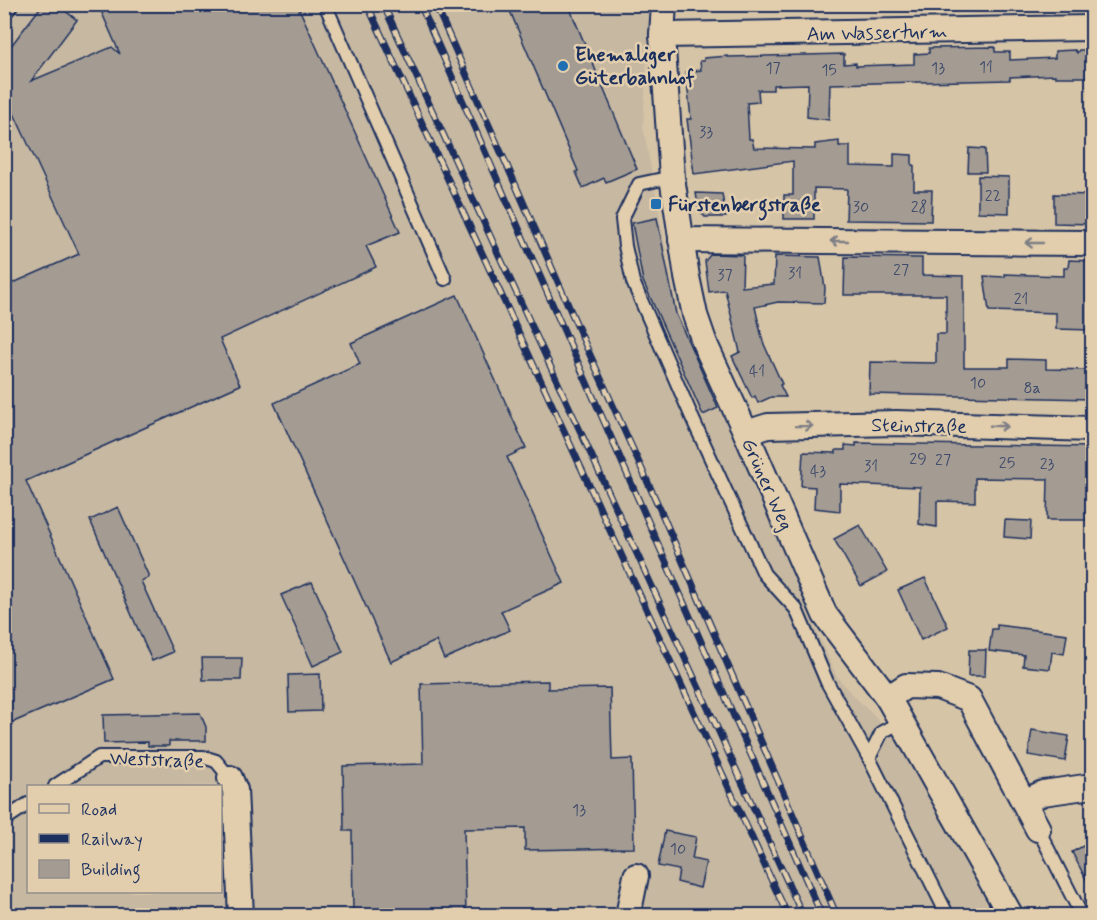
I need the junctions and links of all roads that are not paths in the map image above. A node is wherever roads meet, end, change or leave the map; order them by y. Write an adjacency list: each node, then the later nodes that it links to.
1 (325, 4): 8 (lane)
2 (664, 4): 4 (street, Grüner Weg)
3 (1092, 28): 4 (street, Am Wasserturm)
4 (662, 35): 5 (street, Grüner Weg)
5 (672, 177): 6 (street, Grüner Weg); 13 (lane)
6 (681, 240): 7 (street, one-way to 6); 10 (street, Grüner Weg)
7 (1092, 243)
8 (445, 279)
9 (1092, 429): 10 (street, Steinstraße, one-way to 9)
10 (746, 433): 11 (street, Grüner Weg)
11 (888, 698): 12 (street, Grüner Weg); 17 (street)
12 (901, 722): 13 (lane); 25 (street, Grüner Weg)
13 (869, 758): 24 (lane)
14 (230, 778): 15 (lane, Weststraße); 22 (street, Weststraße)
15 (57, 785)
16 (1092, 786): 17 (street)
17 (1024, 802): 20 (street)
18 (27, 805): 19 (lane)
19 (4, 820)
20 (1038, 829): 26 (lane)
21 (636, 876): 23 (street)
22 (241, 915)
23 (628, 915)
24 (948, 915)
25 (1011, 915)
26 (1082, 915)

